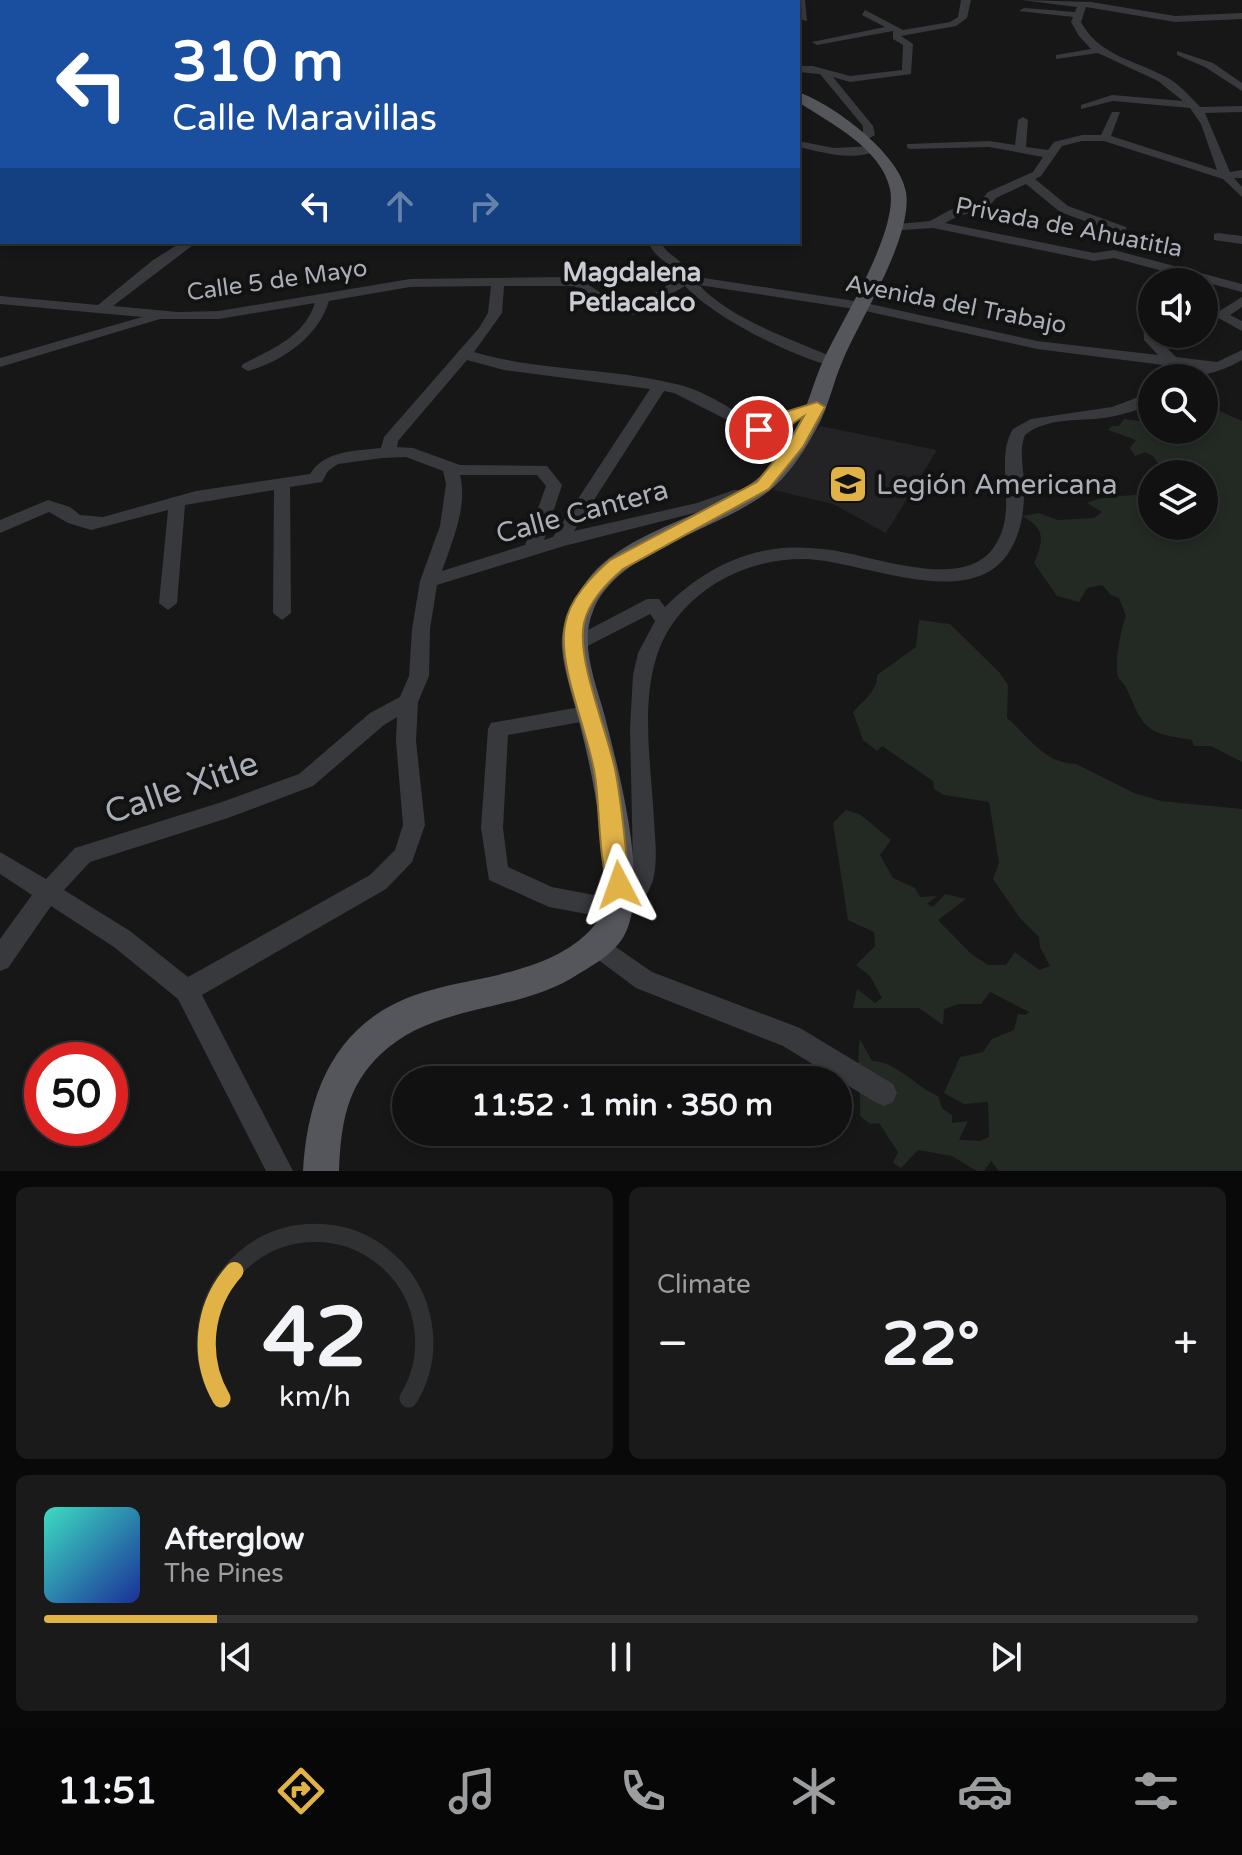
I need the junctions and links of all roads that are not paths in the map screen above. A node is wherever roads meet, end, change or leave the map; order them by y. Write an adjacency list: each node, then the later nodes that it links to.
1 (800, 0): 8 (street)
2 (966, 0): 10 (street)
3 (1163, 0): 9 (street)
4 (1025, 6): 5 (street)
5 (1085, 6): 9 (street); 12 (street)
6 (865, 13): 10 (street)
7 (1242, 16): 9 (street)
8 (804, 19)
9 (1175, 19)
10 (898, 30): 11 (street); 18 (street)
11 (841, 49)
12 (1100, 50): 14 (street); 22 (street)
13 (1180, 53): 19 (street)
14 (1060, 57)
15 (800, 60): 16 (street)
16 (814, 64): 17 (street); 18 (street)
17 (800, 68)
18 (825, 75): 27 (street)
19 (1242, 88)
20 (800, 97): 27 (main road)
21 (1085, 107): 22 (street)
22 (1196, 107): 23 (street); 33 (street)
23 (1242, 109)
24 (1116, 114): 26 (street)
25 (1023, 120): 30 (street)
26 (1105, 138): 31 (street); 33 (street)
27 (866, 144): 28 (street); 37 (main road)
28 (800, 145)
29 (911, 146): 30 (street)
30 (1020, 147): 31 (street)
31 (1049, 154): 34 (street)
32 (1242, 174): 33 (street)
33 (1224, 176): 35 (street)
34 (1027, 179): 36 (street); 38 (street)
35 (1242, 193)
36 (933, 224): 37 (street); 45 (street, Privada de Ahuatitla)
37 (892, 228): 49 (main road)
38 (1122, 230)
39 (1218, 237): 40 (street)
40 (1242, 240)
41 (188, 244): 50 (street)
42 (656, 244): 43 (street)
43 (686, 279): 44 (street, Calle 5 de Mayo); 49 (street, Avenida del Trabajo); 57 (street)
44 (498, 282): 46 (street, Calle 5 de Mayo); 54 (street)
45 (1242, 288)
46 (323, 298): 51 (street, Calle 5 de Mayo); 59 (street)
47 (0, 300): 50 (street, Calle 5 de Mayo)
48 (1242, 301): 52 (street)
49 (861, 306): 56 (street, Avenida del Trabajo); 57 (main road)
50 (99, 311): 51 (street, Calle 5 de Mayo)
51 (159, 315): 58 (street)
52 (1242, 327)
53 (1159, 348): 56 (street)
54 (464, 354): 61 (street); 64 (street)
55 (1242, 354): 60 (street)
56 (1170, 359): 60 (street, Avenida del Trabajo)
57 (832, 362): 63 (main road)
58 (0, 363)
59 (248, 367)
60 (1219, 367)
61 (660, 385): 63 (street); 70 (street)
62 (1138, 403): 73 (street)
63 (817, 407): 67 (main road)
64 (388, 451): 65 (street); 66 (street)
65 (450, 468): 71 (street); 72 (street)
66 (282, 483): 68 (street); 76 (street)
67 (748, 494): 70 (street, Calle Cantera); 78 (main road)
68 (177, 502): 69 (street); 74 (street)
69 (1, 526)
70 (560, 540): 71 (street, Calle Cantera)
71 (533, 548): 72 (street, Calle Cantera)
72 (429, 581): 79 (street)
73 (696, 586): 75 (street); 77 (street)
74 (168, 603)
75 (653, 604): 77 (street); 78 (street)
76 (282, 613)
77 (664, 621): 83 (street)
78 (574, 646): 80 (main road)
79 (408, 702): 82 (street, Calle Xitle); 86 (street)
80 (591, 713): 83 (main road); 83 (street)
81 (0, 862): 82 (street)
82 (48, 892): 85 (street, Calle Xitle); 86 (street)
83 (619, 910): 84 (main road)
84 (597, 945): 87 (street); 89 (main road)
85 (0, 960)
86 (187, 991): 88 (street)
87 (884, 1093)
88 (280, 1171)
89 (321, 1171)

